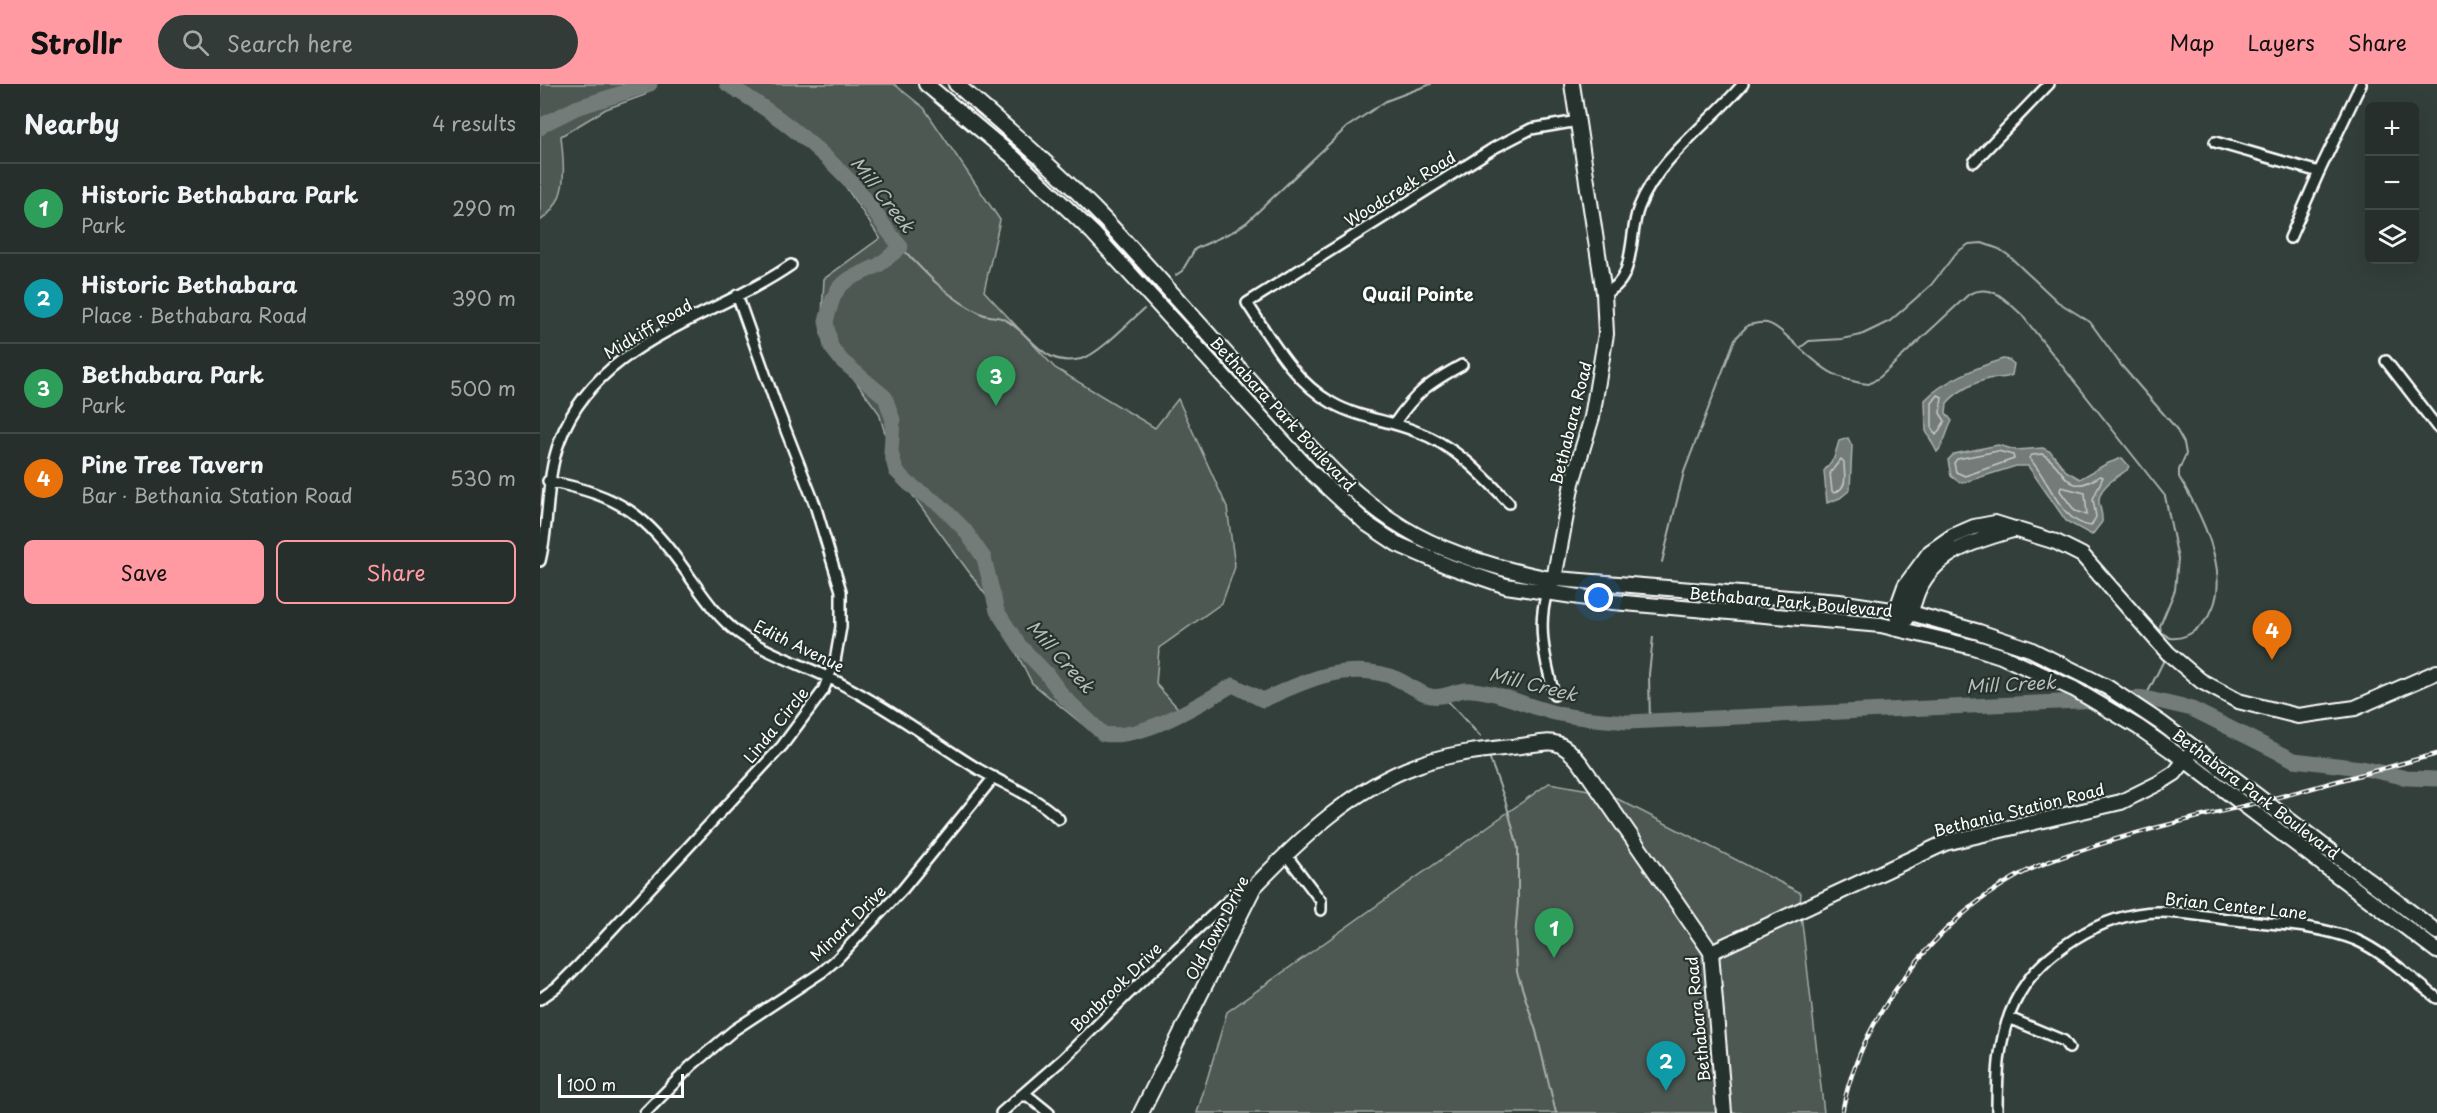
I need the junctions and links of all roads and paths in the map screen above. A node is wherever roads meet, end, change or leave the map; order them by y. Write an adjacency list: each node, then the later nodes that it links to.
1 (926, 84): 24 (street, Bethabara Park Boulevard)
2 (956, 84): 23 (street, Bethabara Park Boulevard)
3 (1572, 84): 7 (street, Bethabara Road)
4 (1743, 84): 13 (street)
5 (2049, 84): 9 (street)
6 (2361, 84): 10 (street)
7 (1578, 121): 13 (street, Bethabara Road); 17 (street, Woodcreek Road)
8 (2215, 142): 10 (street)
9 (1974, 162)
10 (2319, 172): 11 (street)
11 (2290, 238)
12 (791, 265): 14 (street, Midkiff Road)
13 (1604, 293): 23 (street, Bethabara Road)
14 (737, 295): 19 (street, Midkiff Road); 29 (street, Linda Circle)
15 (2386, 362): 18 (street)
16 (1462, 365): 17 (street)
17 (1394, 424): 20 (street)
18 (2437, 427)
19 (548, 481): 22 (street, Midkiff Road); 29 (street, Edith Avenue)
20 (1509, 502)
21 (2018, 529): 25 (street); 26 (street); 28 (street)
22 (540, 561)
23 (1554, 579): 24 (street, Bethabara Road); 25 (street, Bethabara Park Boulevard)
24 (1547, 593): 27 (street, Bethabara Park Boulevard); 30 (street, Bethabara Road)
25 (1896, 611): 26 (street, Bethabara Park Boulevard); 27 (street)
26 (1911, 613): 27 (street); 31 (street, Bethabara Park Boulevard)
27 (1900, 628): 33 (street, Bethabara Park Boulevard)
28 (2437, 672)
29 (829, 678): 34 (street, Edith Avenue); 43 (street, Linda Circle)
30 (1554, 695)
31 (2195, 748): 33 (street, Bethania Station Road); 39 (street, Bethabara Park Boulevard)
32 (1569, 749): 36 (street, Old Town Drive); 41 (street, Bethabara Road)
33 (2186, 760): 40 (street, Bethabara Park Boulevard); 41 (street, Bethania Station Road)
34 (994, 777): 35 (street, Edith Avenue); 47 (street, Minart Drive)
35 (1059, 819)
36 (1286, 855): 37 (street, Old Town Drive); 38 (street)
37 (1254, 887): 46 (street, Bonbrook Drive); 50 (street, Old Town Drive)
38 (1321, 910)
39 (2437, 932)
40 (2437, 951)
41 (1711, 952): 51 (street, Bethabara Road)
42 (2437, 998): 44 (street, Brian Center Lane)
43 (540, 999)
44 (2009, 1018): 45 (street); 52 (street, Brian Center Lane)
45 (2069, 1048)
46 (1022, 1096): 48 (street, Bonbrook Drive); 49 (street)
47 (645, 1113)
48 (1001, 1113)
49 (1049, 1113)
50 (1141, 1113)
51 (1724, 1113)
52 (1997, 1113)

